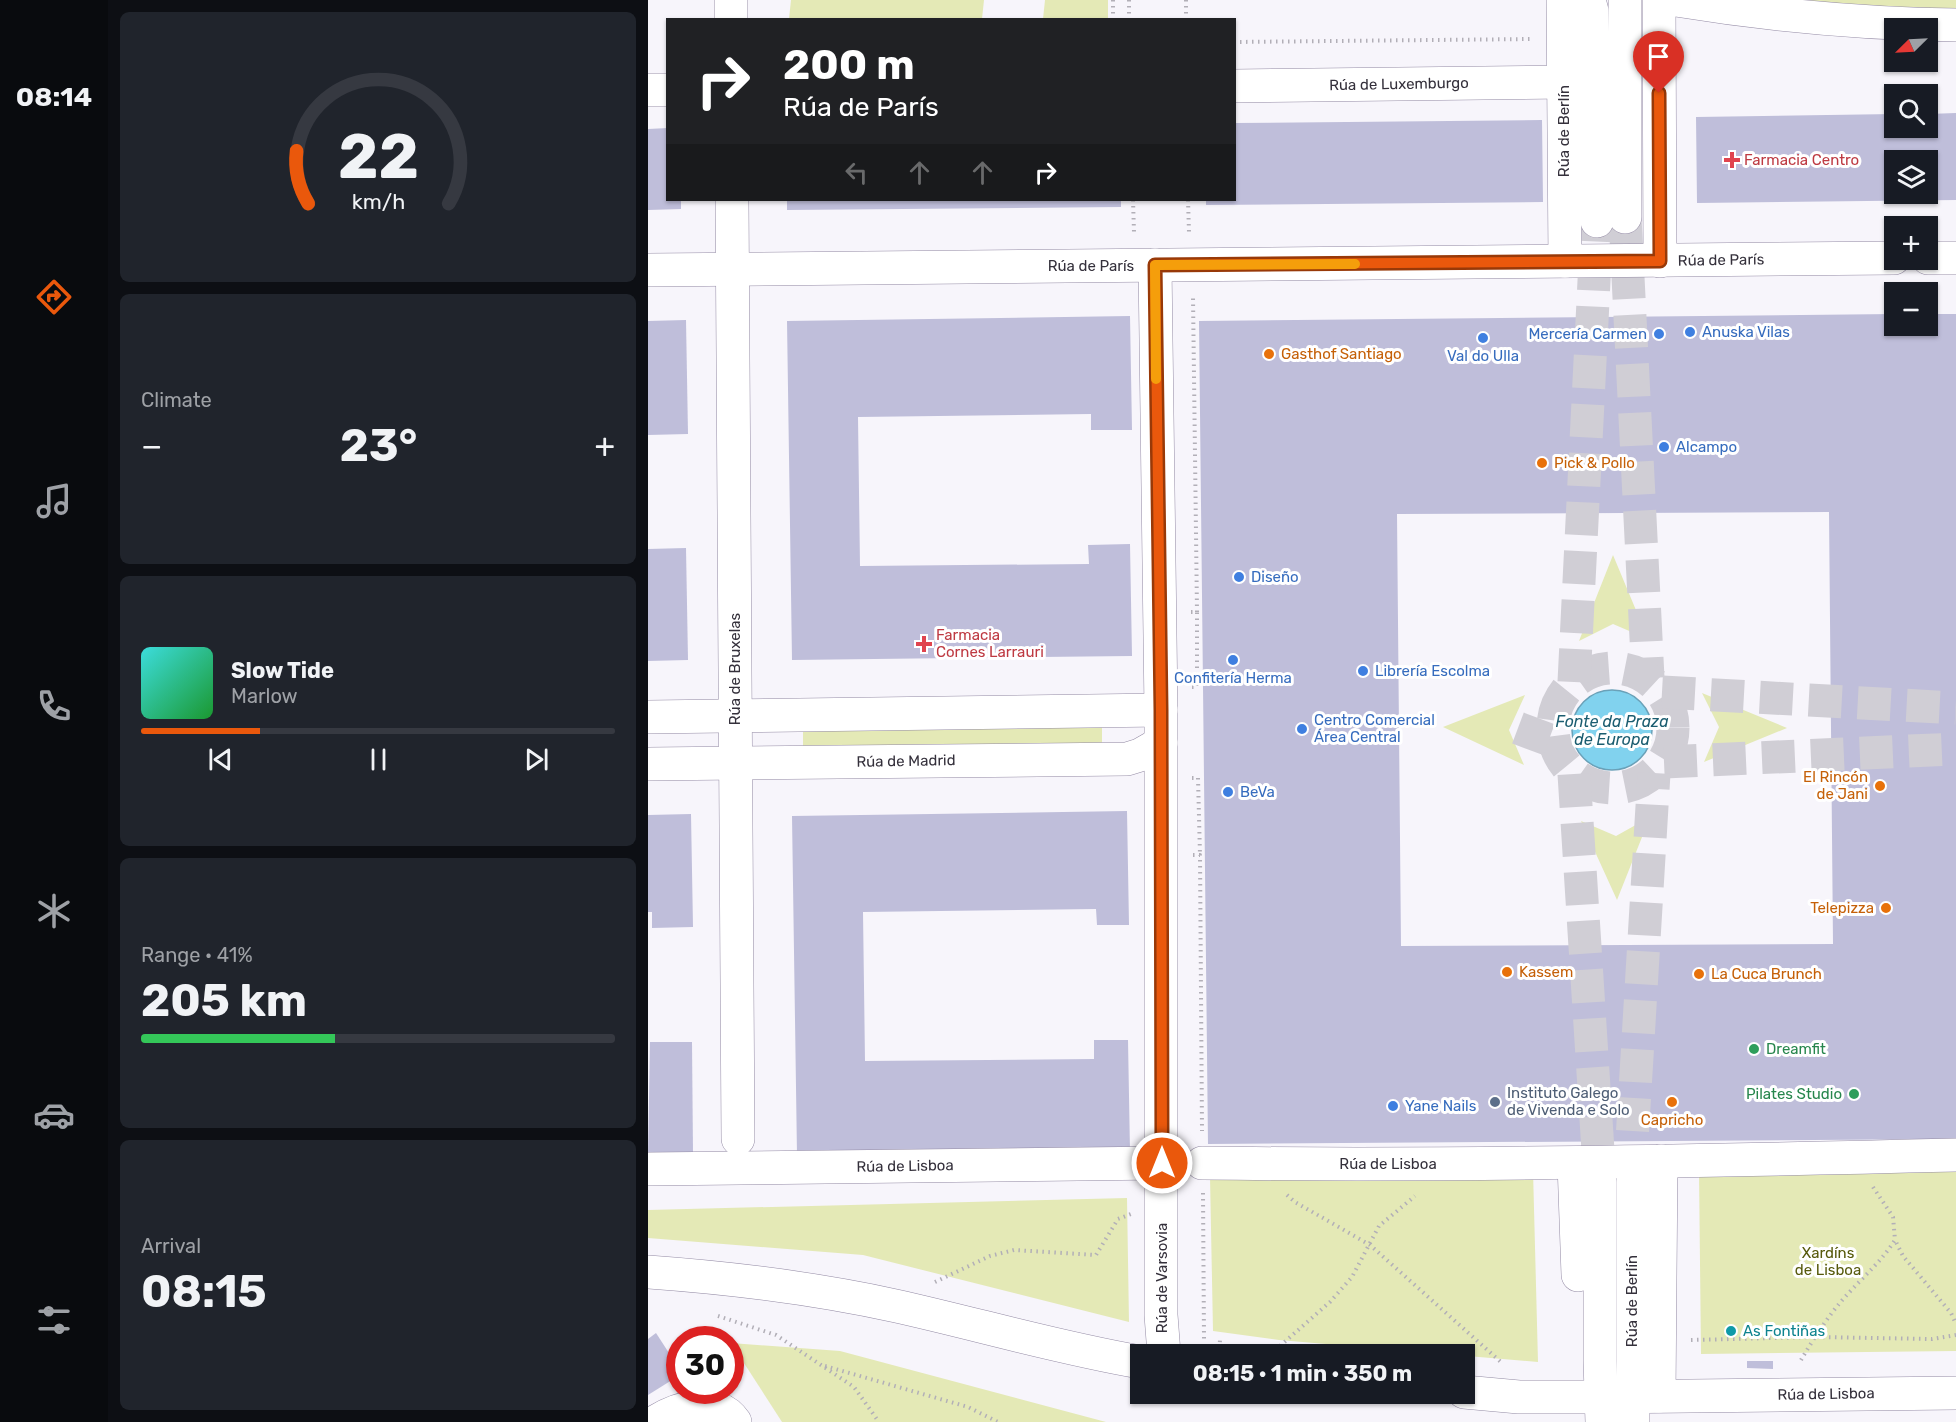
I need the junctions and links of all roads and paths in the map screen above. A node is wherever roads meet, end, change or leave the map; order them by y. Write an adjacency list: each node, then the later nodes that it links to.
1 (731, 0): 10 (street)
2 (1113, 0): 11 (path)
3 (1129, 0): 12 (path)
4 (1186, 0): 13 (path)
5 (1563, 0): 17 (street, Rúa de Berlín)
6 (1589, 0): 7 (street, Rúa de Berlín)
7 (1624, 0)
8 (1659, 0): 30 (street)
9 (1676, 0): 14 (street)
10 (731, 18)
11 (1113, 18)
12 (1129, 18)
13 (1186, 18)
14 (1956, 25)
15 (1533, 39): 16 (path)
16 (1236, 42)
17 (1563, 82): 18 (street, Rúa de Luxemburgo); 29 (street, Rúa de Berlín)
18 (1236, 86)
19 (648, 90): 20 (street)
20 (666, 90)
21 (732, 201): 32 (street, Rúa de Bruxelas)
22 (1133, 201): 24 (path)
23 (1188, 201): 25 (path)
24 (1134, 232)
25 (1189, 232)
26 (1884, 258): 30 (street, Rúa de París)
27 (1938, 258): 28 (street)
28 (1956, 258)
29 (1564, 261): 30 (street, Rúa de París); 31 (street, Rúa de París)
30 (1660, 261)
31 (1155, 265): 32 (street, Rúa de París); 38 (street, Rúa de Varsovia)
32 (733, 269): 33 (street, Rúa de París); 39 (street, Rúa de Bruxelas)
33 (648, 270)
34 (1194, 297): 36 (path)
35 (1188, 612): 36 (path)
36 (1197, 612): 37 (path)
37 (1197, 687)
38 (1161, 710): 39 (street); 41 (street, Rúa de Varsovia)
39 (735, 716): 40 (street); 42 (street, Rúa de Bruxelas)
40 (648, 717)
41 (1161, 743): 42 (street, Rúa de Madrid); 51 (street, Rúa de Varsovia)
42 (736, 763): 43 (street, Rúa de Madrid); 47 (street, Rúa de Bruxelas)
43 (648, 764)
44 (1198, 778): 46 (path)
45 (1190, 855): 46 (path)
46 (1200, 855): 52 (path)
47 (738, 1139)
48 (1956, 1155): 49 (street, Rúa de Lisboa)
49 (1858, 1157): 50 (street, Rúa de Lisboa); 60 (path)
50 (1661, 1161): 53 (street, Rúa de Lisboa); 80 (street)
51 (1162, 1163): 56 (street, Rúa de Lisboa); 71 (street, Rúa de Varsovia)
52 (1202, 1163): 54 (street, Rúa de Lisboa); 68 (path)
53 (1574, 1163): 55 (street, Rúa de Lisboa); 80 (street)
54 (1254, 1164): 55 (street, Rúa de Lisboa); 61 (path)
55 (1455, 1164): 61 (path)
56 (648, 1169)
57 (1633, 1180): 80 (street, Rúa de Berlín)
58 (1600, 1182): 80 (street)
59 (1137, 1212): 63 (path)
60 (1895, 1240): 65 (path); 67 (path)
61 (1370, 1245): 73 (path); 76 (path)
62 (648, 1272): 74 (street)
63 (927, 1285)
64 (718, 1316): 77 (path)
65 (1956, 1324)
66 (1956, 1335): 67 (path)
67 (1815, 1337): 70 (path); 75 (path)
68 (1204, 1339)
69 (1220, 1340): 72 (path)
70 (1698, 1340)
71 (1163, 1344)
72 (1219, 1344)
73 (1282, 1344)
74 (1130, 1360)
75 (1801, 1360)
76 (1503, 1364)
77 (821, 1365): 83 (path); 84 (path)
78 (1475, 1393): 80 (street, Rúa de Lisboa)
79 (1956, 1393): 80 (street, Rúa de Lisboa)
80 (1618, 1405)
81 (655, 1422): 82 (street)
82 (735, 1422)
83 (879, 1422)
84 (998, 1422)

